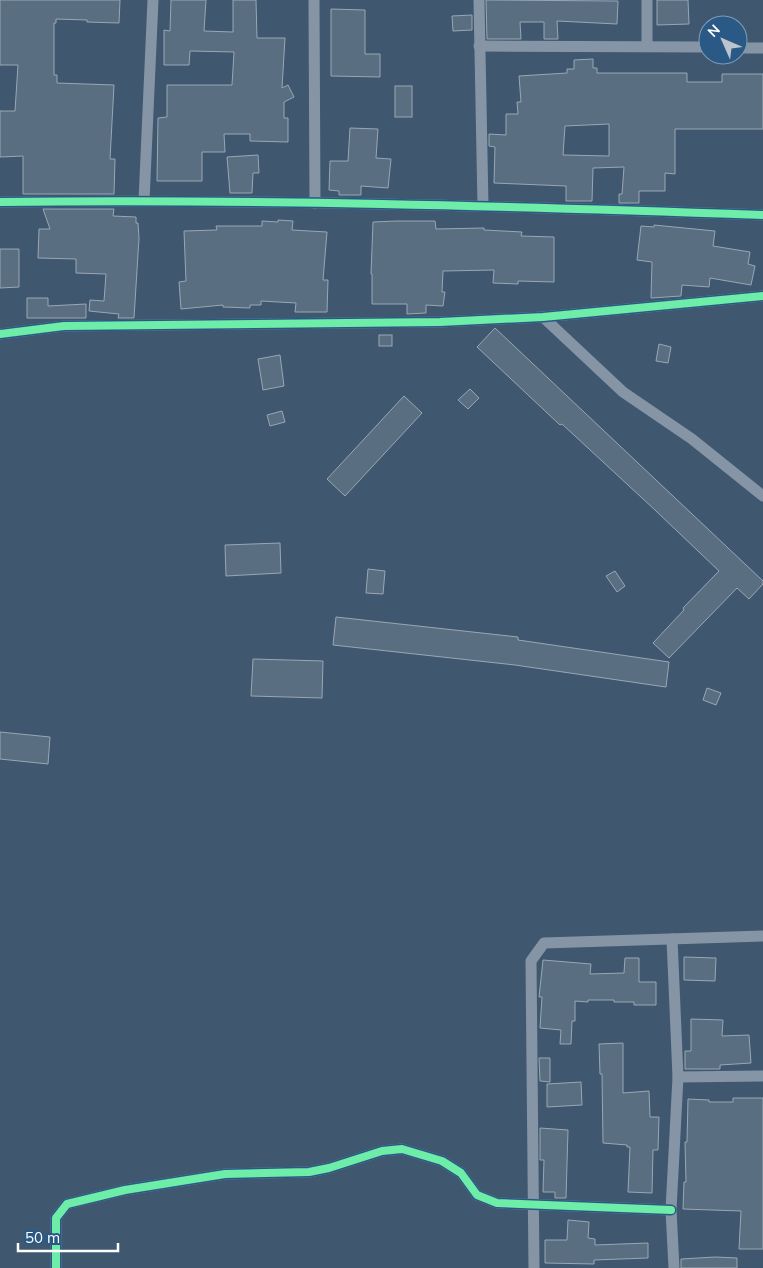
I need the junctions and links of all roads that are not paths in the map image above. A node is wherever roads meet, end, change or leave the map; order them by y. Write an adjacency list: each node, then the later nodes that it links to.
1 (153, 0): 10 (street)
2 (314, 0): 12 (street)
3 (479, 0): 5 (street)
4 (647, 0): 6 (street)
5 (480, 46): 6 (street); 13 (street)
6 (647, 46): 7 (street)
7 (698, 47)
8 (748, 48): 9 (street)
9 (763, 48)
10 (144, 200): 11 (street); 12 (street)
11 (0, 202)
12 (315, 203): 13 (street)
13 (483, 206): 14 (street)
14 (763, 215)
15 (763, 296): 16 (street)
16 (543, 317): 17 (street); 18 (street)
17 (0, 334)
18 (763, 496)
19 (763, 936): 20 (street)
20 (672, 939): 22 (street); 23 (street)
21 (763, 1076): 22 (street)
22 (678, 1077): 24 (street)
23 (534, 1205): 24 (street); 25 (street); 26 (street)
24 (671, 1210): 27 (street)
25 (56, 1268)
26 (534, 1268)
27 (674, 1268)

